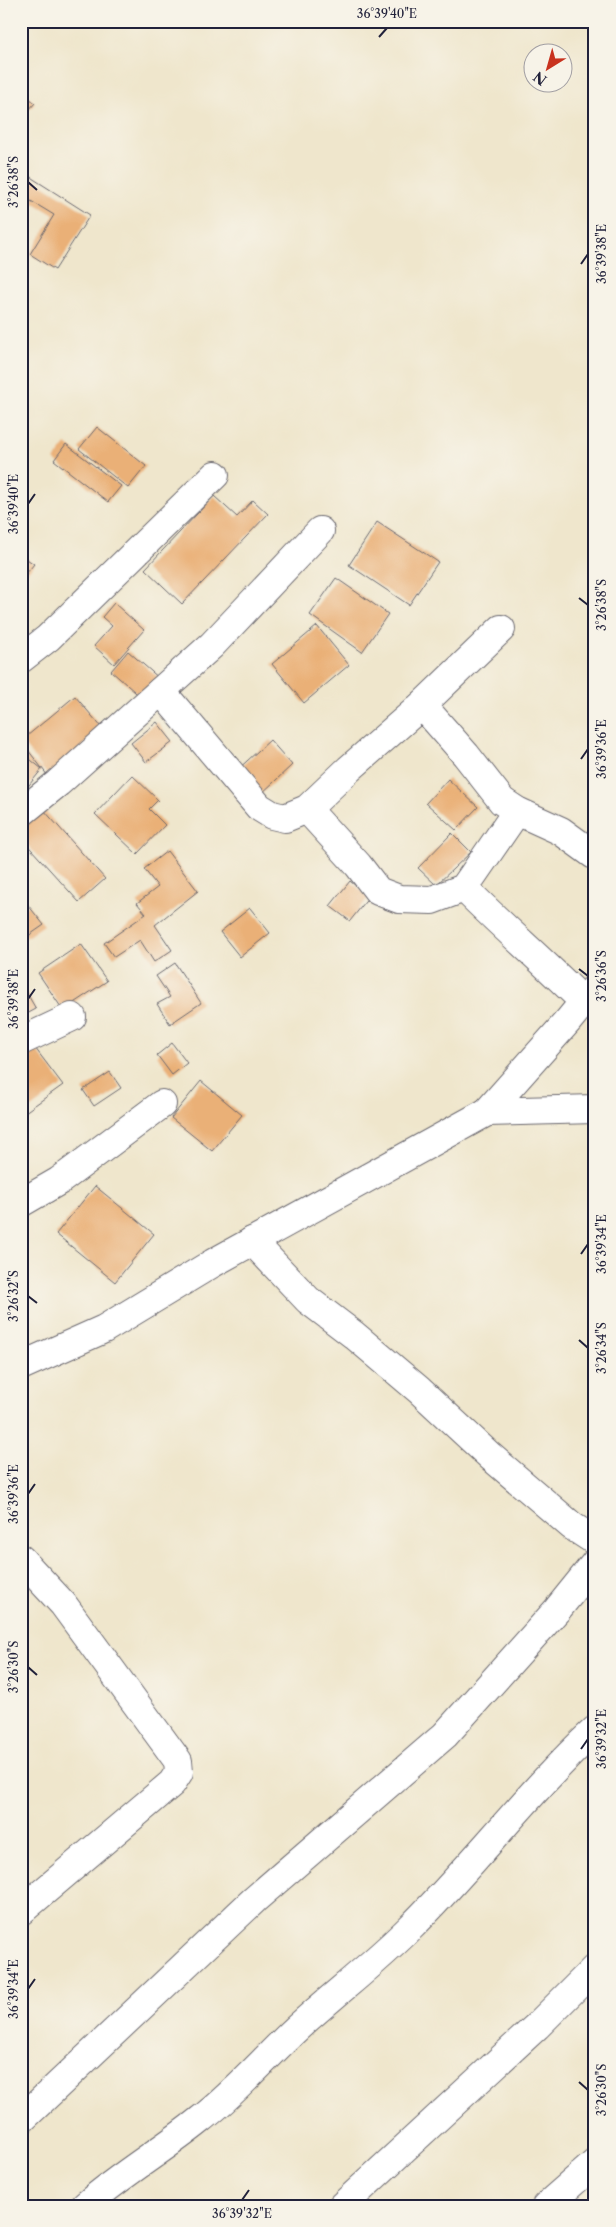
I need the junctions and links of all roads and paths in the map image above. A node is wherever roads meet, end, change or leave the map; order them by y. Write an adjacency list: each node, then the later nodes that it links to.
1 (214, 475): 4 (street)
2 (320, 531): 5 (street)
3 (501, 629): 6 (street)
4 (21, 659)
5 (161, 691): 7 (street); 9 (street)
6 (422, 705): 7 (street); 8 (street)
7 (307, 809): 11 (street)
8 (517, 811): 10 (street); 11 (street)
9 (21, 813)
10 (594, 855)
11 (464, 888): 12 (street)
12 (589, 995): 17 (street)
13 (72, 1017): 14 (street)
14 (21, 1041)
15 (162, 1104): 18 (street)
16 (595, 1109): 17 (street)
17 (488, 1112): 19 (street)
18 (21, 1203)
19 (252, 1241): 20 (street); 21 (street)
20 (21, 1366)
21 (595, 1541)
22 (21, 1559): 25 (street)
23 (595, 1563): 27 (street)
24 (595, 1730): 29 (street)
25 (21, 1911)
26 (595, 1968): 30 (street)
27 (21, 2120)
28 (595, 2163): 31 (street)
29 (85, 2206)
30 (342, 2206)
31 (546, 2206)

